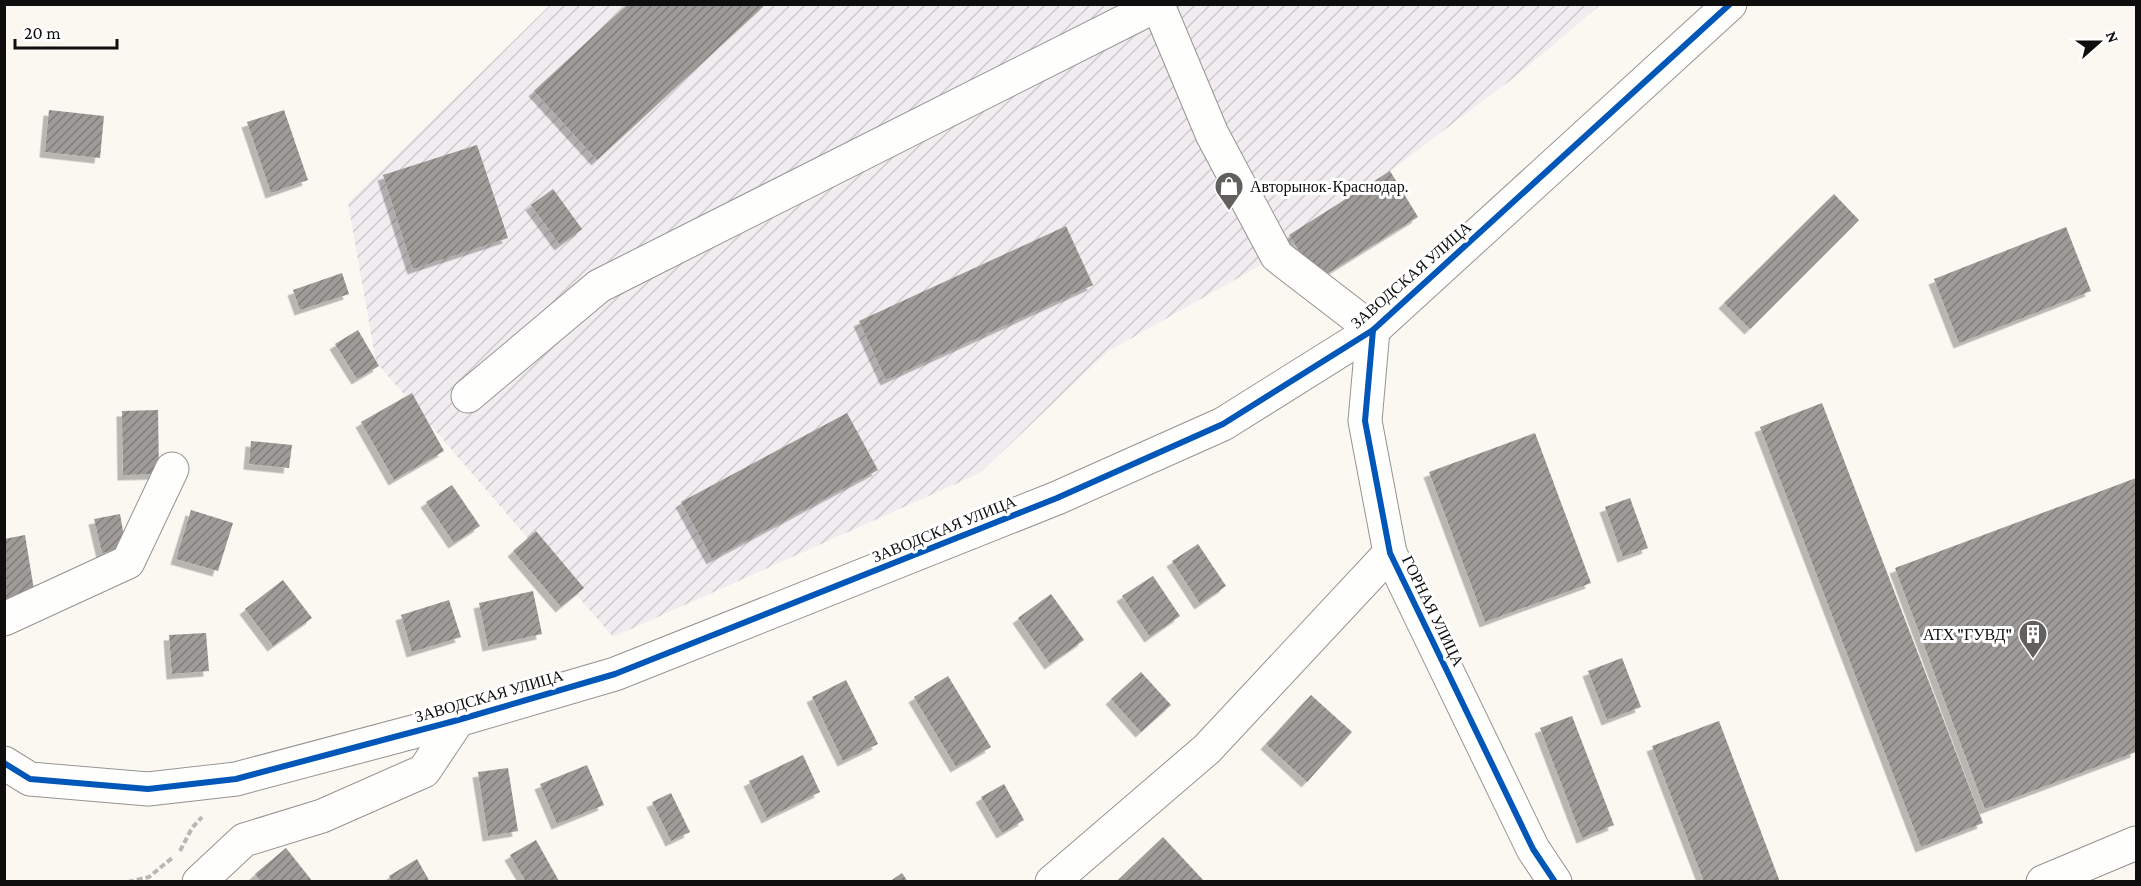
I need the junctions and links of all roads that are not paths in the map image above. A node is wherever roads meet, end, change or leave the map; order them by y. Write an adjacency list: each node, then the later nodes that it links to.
1 (1730, 4): 3 (street, ЗАВОДСКАЯ УЛИЦА)
2 (1159, 5): 3 (street); 4 (street)
3 (1373, 330): 6 (street, ГОРНАЯ УЛИЦА); 8 (street, ЗАВОДСКАЯ УЛИЦА)
4 (468, 396)
5 (172, 469): 7 (street)
6 (1390, 553): 12 (street, ГОРНАЯ УЛИЦА); 13 (street, ГОРНАЯ УЛИЦА)
7 (4, 619)
8 (458, 720): 9 (street, ЗАВОДСКАЯ УЛИЦА); 11 (street)
9 (17, 771)
10 (2136, 843): 14 (street)
11 (200, 882)
12 (1052, 882)
13 (1555, 882)
14 (2043, 882)

